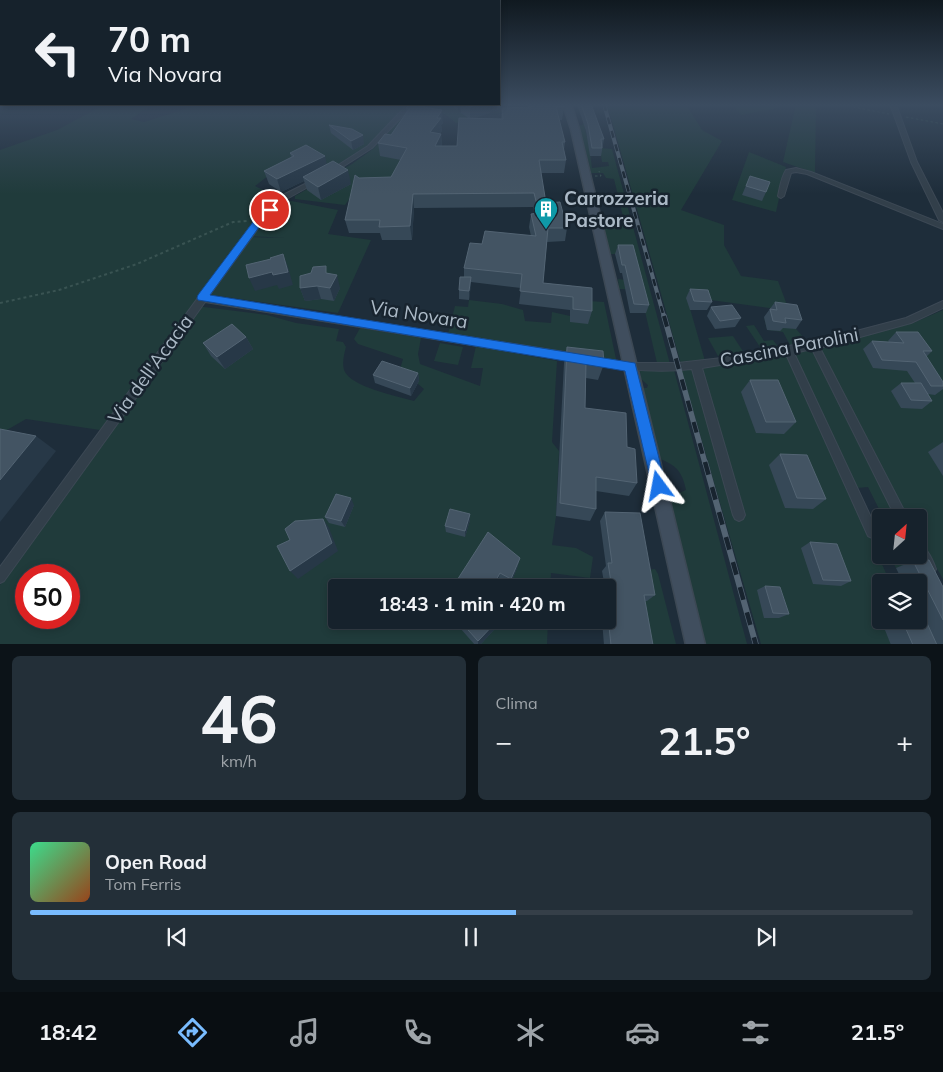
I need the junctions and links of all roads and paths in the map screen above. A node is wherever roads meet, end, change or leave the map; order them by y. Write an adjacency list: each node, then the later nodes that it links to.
1 (382, 134): 6 (street, Via dell'Acacia)
2 (576, 134): 14 (main road)
3 (904, 134): 5 (street)
4 (781, 196): 7 (street)
5 (943, 220)
6 (259, 221): 8 (street, Via dell'Acacia); 9 (path)
7 (943, 227)
8 (202, 298): 14 (street, Via Novara); 19 (street, Via dell'Acacia)
9 (0, 303)
10 (943, 304): 11 (street, Cascina Parolini)
11 (814, 345): 12 (street, Cascina Parolini); 15 (street)
12 (788, 349): 13 (street, Cascina Parolini); 17 (street)
13 (696, 365): 14 (street, Cascina Parolini); 16 (street)
14 (631, 367): 21 (main road)
15 (897, 509)
16 (740, 515)
17 (872, 532)
18 (928, 564): 20 (street)
19 (0, 577)
20 (936, 578)
21 (696, 644)

